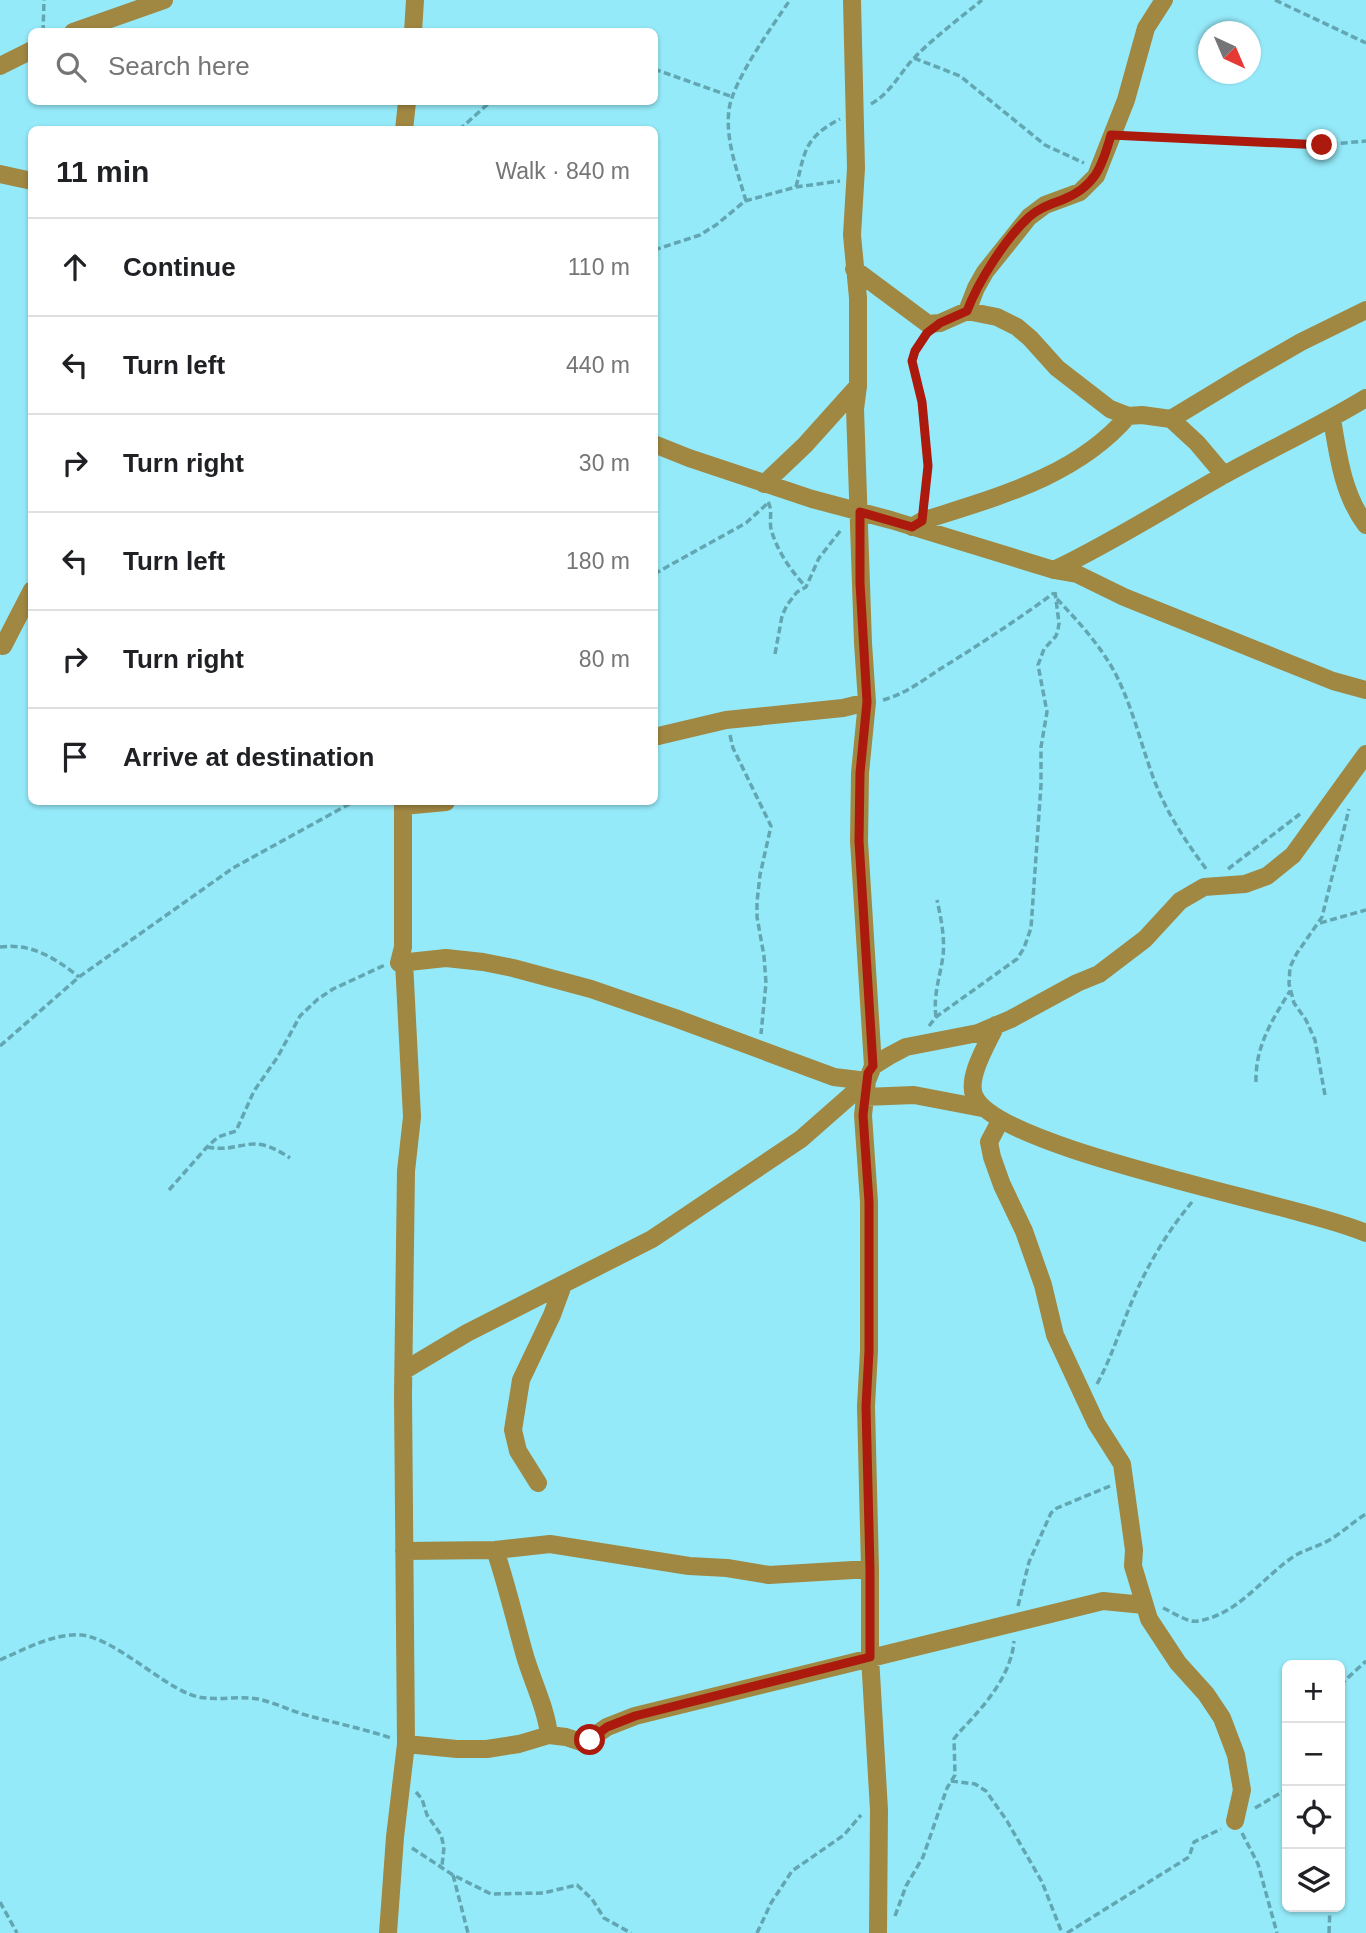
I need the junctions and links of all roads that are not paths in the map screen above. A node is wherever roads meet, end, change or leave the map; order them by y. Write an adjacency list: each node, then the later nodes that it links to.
1 (164, 0): 5 (street)
2 (415, 0): 6 (street)
3 (852, 0): 13 (street)
4 (1164, 0): 15 (street)
5 (84, 28)
6 (413, 28)
7 (28, 52): 8 (street)
8 (0, 66)
9 (407, 105): 10 (street)
10 (404, 126)
11 (0, 174): 12 (street)
12 (28, 180)
13 (854, 269): 15 (street); 16 (street)
14 (1366, 310): 19 (street)
15 (967, 311): 18 (street)
16 (858, 386): 23 (street); 24 (street)
17 (1366, 398): 20 (street)
18 (1128, 416): 19 (street); 25 (street)
19 (1171, 419): 22 (street)
20 (1332, 419): 22 (street); 26 (street)
21 (658, 446): 23 (street)
22 (1224, 475): 27 (street)
23 (768, 491): 24 (street)
24 (860, 514): 25 (street); 31 (street)
25 (917, 524): 27 (street)
26 (1366, 525)
27 (1054, 570): 30 (street)
28 (28, 598): 29 (street)
29 (4, 646)
30 (1366, 691)
31 (867, 702): 32 (street); 37 (street)
32 (658, 736)
33 (1366, 754): 36 (street)
34 (403, 805): 35 (street)
35 (401, 963): 37 (street); 42 (street)
36 (996, 1025): 37 (street); 38 (street)
37 (868, 1081): 38 (street); 41 (street); 46 (street)
38 (982, 1108): 39 (street)
39 (1000, 1121): 40 (street); 47 (street)
40 (1366, 1233)
41 (563, 1284): 42 (street); 43 (street)
42 (405, 1370): 45 (street)
43 (538, 1483)
44 (495, 1550): 45 (street); 46 (street); 49 (street)
45 (404, 1551): 50 (street)
46 (870, 1569): 48 (street)
47 (1143, 1605): 48 (street); 51 (street)
48 (870, 1657): 49 (street); 52 (street)
49 (549, 1735): 50 (street)
50 (406, 1744): 53 (street)
51 (1235, 1821)
52 (885, 1928)
53 (388, 1933)

